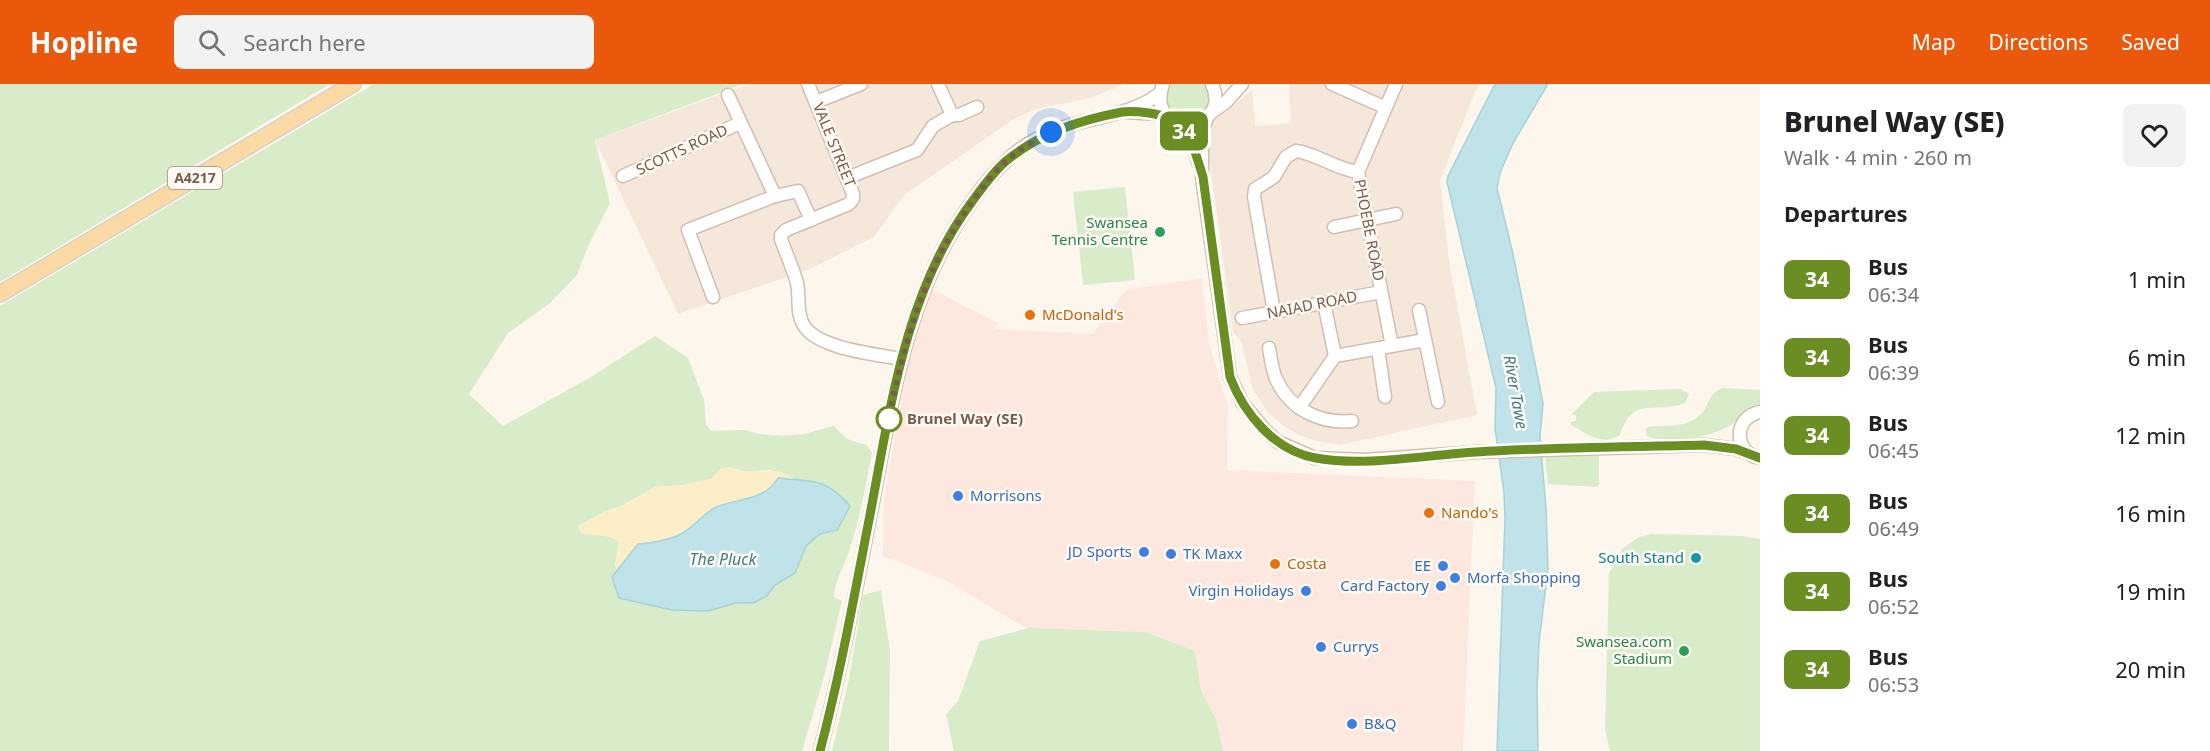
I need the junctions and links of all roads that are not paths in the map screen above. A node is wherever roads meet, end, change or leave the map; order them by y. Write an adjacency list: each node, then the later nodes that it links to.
1 (353, 84): 29 (main road, A4217)
2 (808, 84): 11 (street, VALE STREET)
3 (861, 84): 11 (street)
4 (938, 84): 16 (street)
5 (1214, 84): 6 (street); 15 (street)
6 (1241, 84): 15 (street)
7 (1332, 84): 13 (street)
8 (1396, 84): 13 (street, PHOEBE ROAD)
9 (1161, 88): 14 (street); 17 (street)
10 (728, 95): 18 (street, SCOTTS ROAD)
11 (816, 102): 22 (street, VALE STREET)
12 (977, 107): 16 (street)
13 (1384, 107): 19 (street, PHOEBE ROAD)
14 (1125, 112): 17 (street); 40 (street)
15 (1210, 114): 17 (street); 21 (street)
16 (952, 115): 22 (street)
17 (1174, 121): 21 (street)
18 (740, 123): 20 (street, SCOTTS ROAD); 23 (street, SCOTTS ROAD)
19 (1358, 172): 26 (street, PHOEBE ROAD); 33 (street)
20 (624, 176)
21 (1203, 177): 47 (street)
22 (847, 178): 25 (street, VALE STREET)
23 (775, 196): 25 (street); 30 (street)
24 (1396, 214): 26 (street)
25 (811, 220): 40 (street, VALE STREET)
26 (1366, 221): 27 (street); 28 (street, PHOEBE ROAD)
27 (1334, 227)
28 (1381, 292): 31 (street, NAIAD ROAD); 36 (street, PHOEBE ROAD)
29 (0, 294)
30 (713, 297)
31 (1324, 303): 33 (street, NAIAD ROAD); 39 (street)
32 (1419, 310): 35 (street)
33 (1274, 312): 34 (street, NAIAD ROAD)
34 (1242, 318)
35 (1425, 340): 36 (street); 42 (street)
36 (1392, 346): 38 (street)
37 (1269, 348): 43 (street)
38 (1378, 349): 39 (street); 41 (street)
39 (1335, 356): 43 (street)
40 (902, 359): 50 (street)
41 (1384, 397)
42 (1438, 402)
43 (1299, 408): 45 (street)
44 (1760, 412): 46 (street)
45 (1352, 422)
46 (1740, 430): 47 (street); 48 (street)
47 (1704, 445): 48 (street)
48 (1747, 453): 49 (street)
49 (1760, 458)
50 (820, 751)

